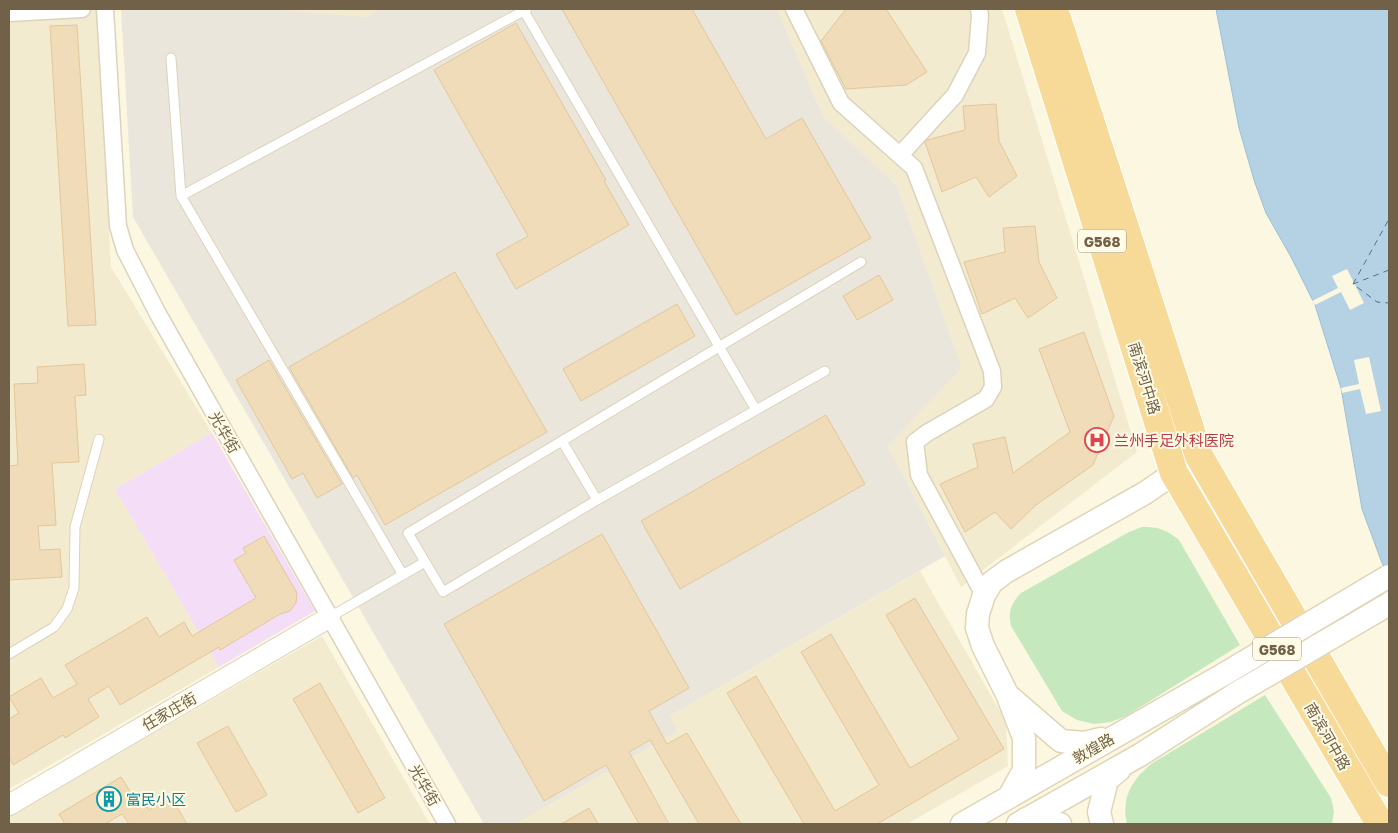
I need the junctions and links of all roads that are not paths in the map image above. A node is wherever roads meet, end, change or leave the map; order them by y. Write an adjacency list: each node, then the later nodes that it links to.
1 (82, 9): 8 (street)
2 (105, 9): 26 (street, 光华街)
3 (794, 9): 10 (street)
4 (979, 9): 10 (street)
5 (1029, 9): 19 (highway, 南滨河中路 / G568)
6 (1054, 9): 18 (highway, 南滨河中路 / G568)
7 (526, 10): 11 (lane); 13 (lane)
8 (9, 12)
9 (171, 58): 11 (lane)
10 (900, 156): 24 (street)
11 (181, 196): 22 (lane)
12 (861, 262): 13 (lane)
13 (719, 347): 15 (lane); 17 (lane)
14 (825, 371): 15 (lane)
15 (756, 410): 20 (lane)
16 (99, 439): 27 (lane)
17 (562, 441): 20 (lane); 21 (lane)
18 (1199, 456): 19 (main road); 31 (highway, 南滨河中路 / G568)
19 (1174, 473): 24 (main road); 39 (highway, 南滨河中路 / G568)
20 (597, 500): 21 (lane)
21 (425, 562): 22 (lane)
22 (403, 575): 26 (lane)
23 (1389, 576): 29 (main road, 敦煌路, bridge)
24 (984, 595): 28 (main road)
25 (1389, 604): 30 (main road, 敦煌路, bridge)
26 (330, 617): 33 (street, 任家庄街); 35 (street, 光华街)
27 (9, 654)
28 (1007, 694): 29 (main road); 32 (main road)
29 (1115, 736): 32 (main road, 敦煌路)
30 (1140, 755): 34 (main road, 敦煌路); 38 (main road)
31 (1389, 783)
32 (1010, 795): 36 (main road, 敦煌路)
33 (9, 805)
34 (1022, 822): 37 (main road)
35 (447, 824)
36 (962, 824)
37 (1060, 824)
38 (1102, 824)
39 (1380, 824)

